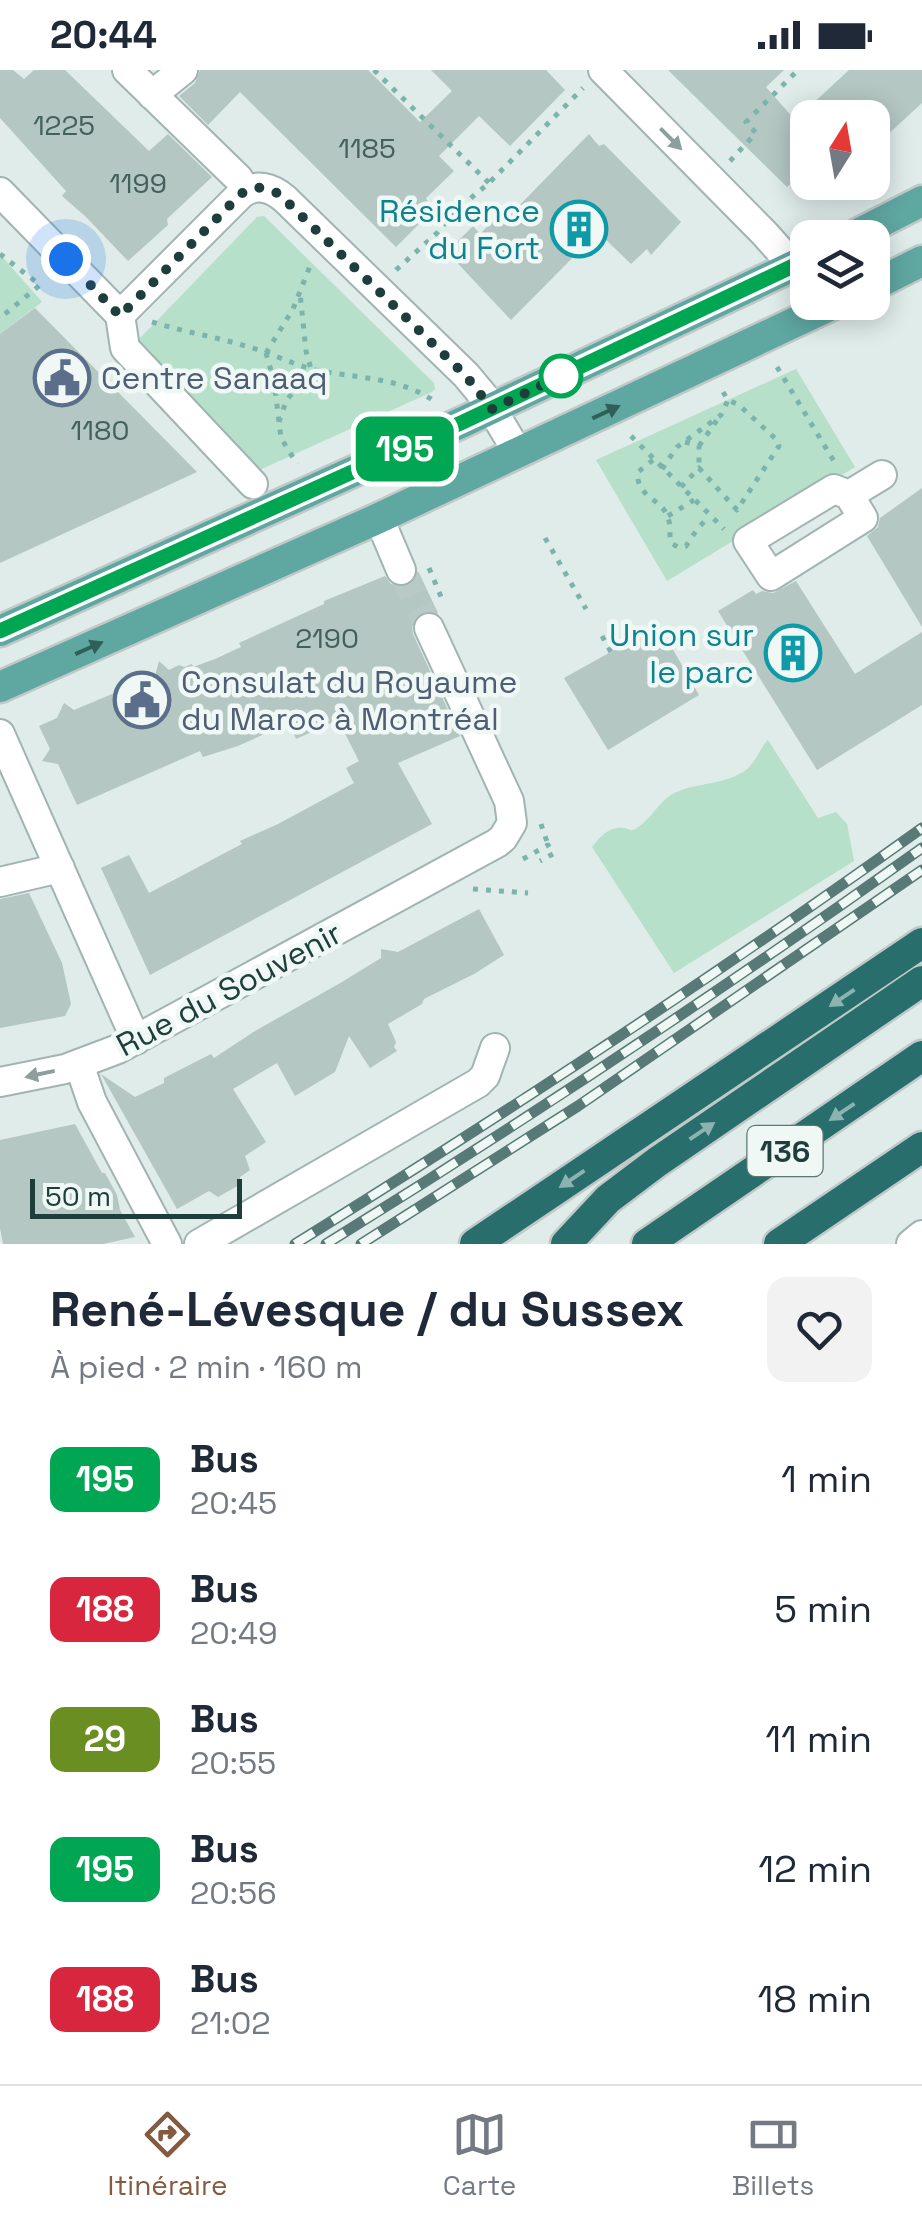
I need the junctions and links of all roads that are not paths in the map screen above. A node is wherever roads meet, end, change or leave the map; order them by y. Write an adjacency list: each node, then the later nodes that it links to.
1 (127, 70): 4 (street)
2 (183, 70): 4 (street)
3 (593, 79): 9 (street, one-way to 9)
4 (152, 95): 5 (street)
5 (246, 190): 13 (street); 15 (street)
6 (0, 192): 13 (street)
7 (922, 201): 8 (main road)
8 (885, 220)
9 (790, 261)
10 (922, 261): 12 (main road)
11 (790, 268): 15 (main road)
12 (890, 277)
13 (120, 316): 18 (street)
14 (800, 320): 16 (main road, one-way to 14)
15 (492, 409): 16 (street); 23 (main road)
16 (518, 453): 20 (main road)
17 (882, 475): 19 (street)
18 (253, 484)
19 (851, 493)
20 (379, 518): 21 (street); 24 (main road, one-way to 20)
21 (401, 570)
22 (429, 628): 30 (street, Rue du Souvenir)
23 (0, 631)
24 (0, 687)
25 (0, 734): 26 (street)
26 (60, 868): 27 (street); 30 (street)
27 (0, 882)
28 (922, 942): 39 (highway, one-way to 39)
29 (922, 981): 40 (highway, one-way to 29)
30 (136, 1040): 33 (street, Rue du Souvenir)
31 (495, 1048): 38 (street)
32 (922, 1056): 41 (highway, 136, one-way to 41)
33 (79, 1064): 34 (street, Rue du Souvenir, one-way to 34); 37 (street)
34 (0, 1082)
35 (922, 1146): 42 (highway, 136)
36 (922, 1236): 43 (street)
37 (167, 1244)
38 (199, 1244)
39 (475, 1244)
40 (566, 1244)
41 (647, 1244)
42 (779, 1244)
43 (911, 1244)

